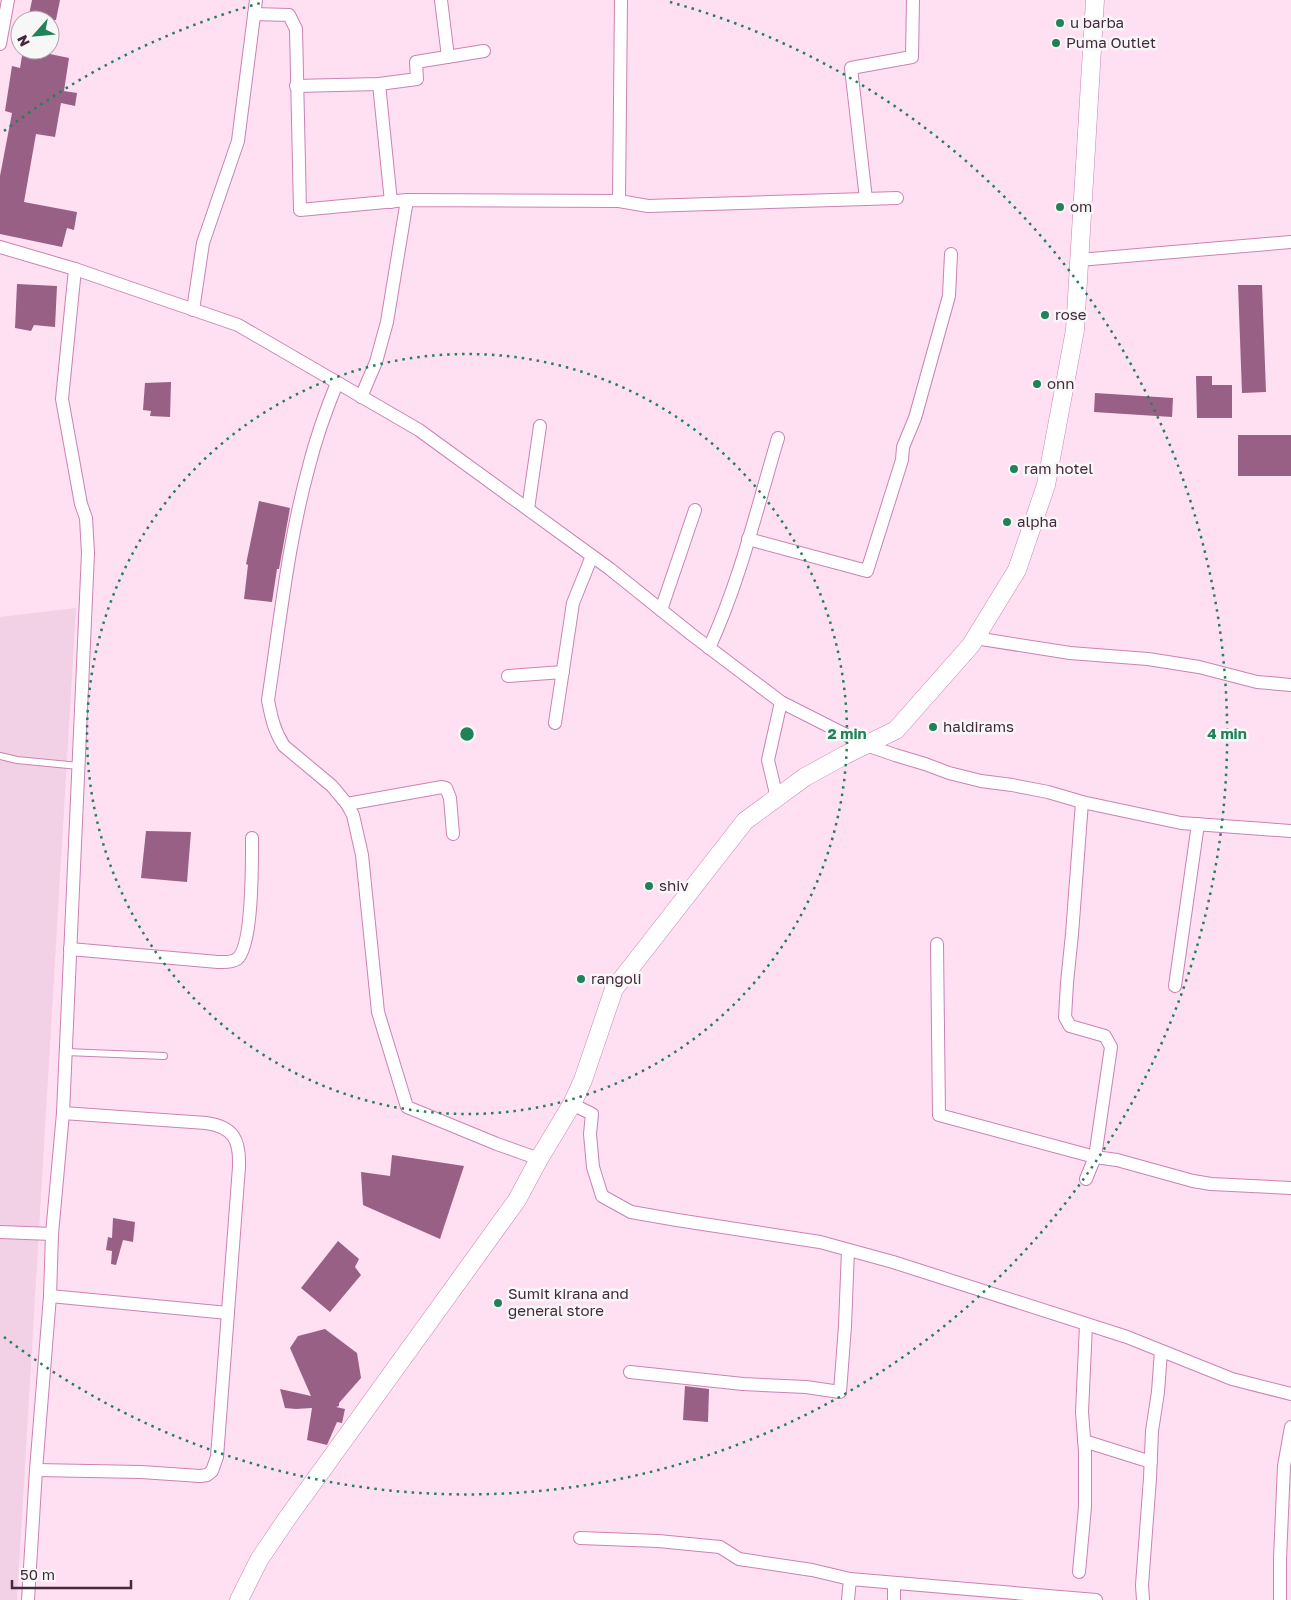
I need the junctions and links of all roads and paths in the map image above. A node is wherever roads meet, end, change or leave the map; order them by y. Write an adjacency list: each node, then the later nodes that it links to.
1 (8, 0): 8 (street)
2 (256, 0): 7 (street)
3 (441, 0): 10 (street)
4 (621, 0): 16 (street)
5 (913, 0): 14 (street)
6 (1095, 0): 21 (main road)
7 (254, 14): 12 (street); 23 (street)
8 (0, 44)
9 (484, 50): 10 (street)
10 (448, 57): 11 (street)
11 (380, 84): 12 (street); 17 (street)
12 (296, 86): 17 (street)
13 (897, 198): 14 (street)
14 (866, 199): 16 (street)
15 (408, 200): 16 (street); 17 (street); 25 (street)
16 (619, 201)
17 (391, 202)
18 (1291, 242): 21 (street)
19 (0, 247): 22 (street)
20 (951, 254): 30 (street)
21 (1079, 260): 33 (main road)
22 (76, 269): 23 (street); 42 (street)
23 (193, 310): 24 (street)
24 (336, 383): 25 (street); 45 (street)
25 (361, 396): 28 (street)
26 (540, 426): 28 (street)
27 (778, 438): 30 (street)
28 (528, 509): 31 (street)
29 (695, 510): 32 (street)
30 (748, 538): 34 (street)
31 (592, 556): 32 (street); 35 (street)
32 (661, 610): 34 (street)
33 (975, 638): 37 (street); 40 (main road)
34 (709, 648): 38 (street)
35 (563, 672): 36 (street); 39 (street)
36 (508, 676)
37 (1291, 685)
38 (781, 702): 40 (street); 43 (street)
39 (555, 723)
40 (866, 745): 43 (main road); 44 (street)
41 (0, 756): 42 (lane)
42 (79, 766): 51 (street)
43 (777, 798): 55 (main road)
44 (1082, 802): 46 (street); 57 (street)
45 (347, 804): 48 (street); 58 (street)
46 (1198, 824): 47 (street); 52 (street)
47 (1291, 831)
48 (453, 834)
49 (252, 838): 51 (street)
50 (937, 944): 57 (street)
51 (70, 950): 53 (street)
52 (1175, 986)
53 (66, 1052): 54 (lane); 56 (street)
54 (164, 1056)
55 (572, 1104): 58 (main road); 63 (street)
56 (63, 1114): 62 (street); 65 (street)
57 (1096, 1157): 59 (street); 60 (street)
58 (539, 1159): 80 (main road)
59 (1086, 1179)
60 (1291, 1188)
61 (0, 1232): 62 (street)
62 (52, 1234): 64 (street)
63 (848, 1250): 66 (street); 68 (street)
64 (50, 1296): 65 (street); 73 (street)
65 (228, 1313): 73 (street)
66 (1086, 1325): 67 (street); 71 (street)
67 (1161, 1351): 69 (street); 72 (street)
68 (630, 1372)
69 (1291, 1394)
70 (1291, 1427): 85 (street)
71 (1084, 1441): 72 (street); 75 (street)
72 (1151, 1462): 84 (street)
73 (36, 1470): 79 (street)
74 (580, 1538): 76 (street)
75 (1079, 1572)
76 (850, 1579): 77 (street); 81 (street)
77 (894, 1582): 78 (street); 82 (street)
78 (1000, 1596): 83 (street)
79 (28, 1600)
80 (239, 1600)
81 (848, 1600)
82 (894, 1600)
83 (1096, 1600)
84 (1143, 1600)
85 (1280, 1600)

